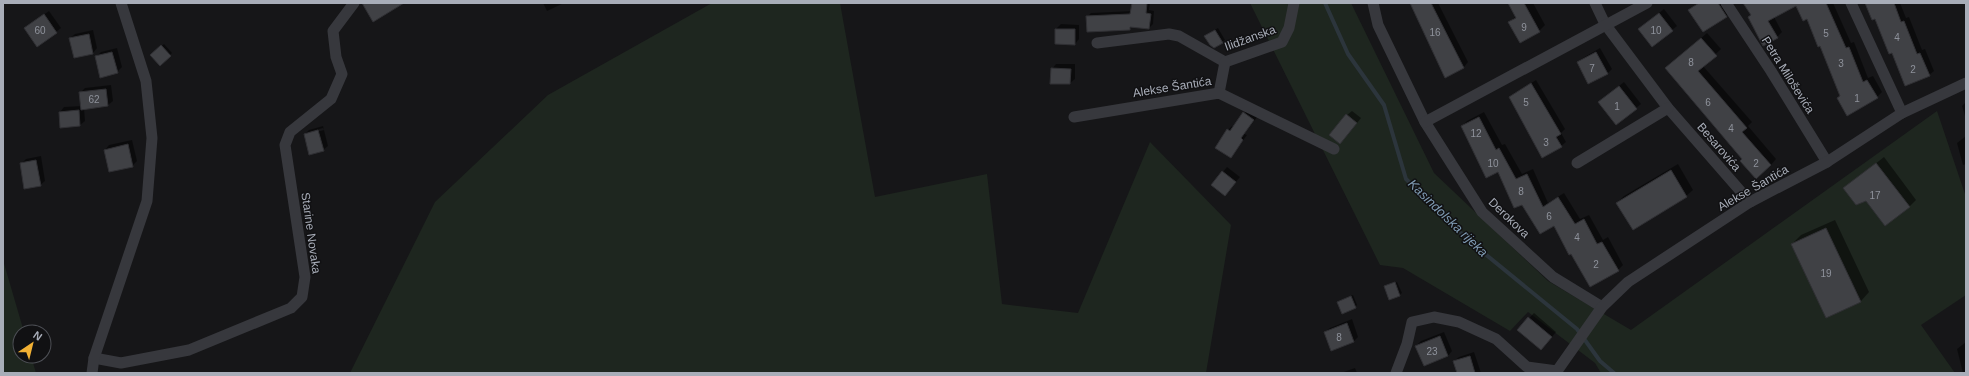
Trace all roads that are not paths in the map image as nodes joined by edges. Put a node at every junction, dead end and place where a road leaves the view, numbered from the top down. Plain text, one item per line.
1 (122, 3) edge
2 (354, 3) edge
3 (1294, 3) edge
4 (1372, 3) edge
5 (1595, 3) edge
6 (1647, 3) edge
7 (1726, 3) edge
8 (1851, 3) edge
9 (1605, 24) junction
10 (1097, 43) dead end
11 (1225, 62) junction
12 (1966, 83) edge
13 (1219, 92) junction
14 (1668, 108) junction
15 (1902, 113) junction
16 (1074, 117) dead end
17 (1425, 122) junction
18 (1334, 149) dead end
19 (1827, 162) junction
20 (1577, 163) dead end
21 (1750, 202) junction
22 (1602, 307) junction
23 (94, 358) junction
24 (92, 373) edge
25 (1396, 373) edge

1 - 23 street
2 - 23 street, Starine Novaka
3 - 11 street, Ilidžanska
4 - 17 street, Derokova
5 - 9 street, Besarovića
6 - 9 street
7 - 19 street, Petra Miloševića
8 - 15 street
9 - 14 street, Besarovića
9 - 17 street
10 - 11 street, Ilidžanska
11 - 13 street
12 - 15 street, Alekse Šantića
13 - 16 street, Alekse Šantića
13 - 18 street, Alekse Šantića
14 - 20 street
14 - 21 street, Besarovića
15 - 19 street, Alekse Šantića
17 - 22 street, Derokova
19 - 21 street, Alekse Šantića
21 - 22 street, Alekse Šantića
22 - 25 street, Alekse Šantića
23 - 24 street

